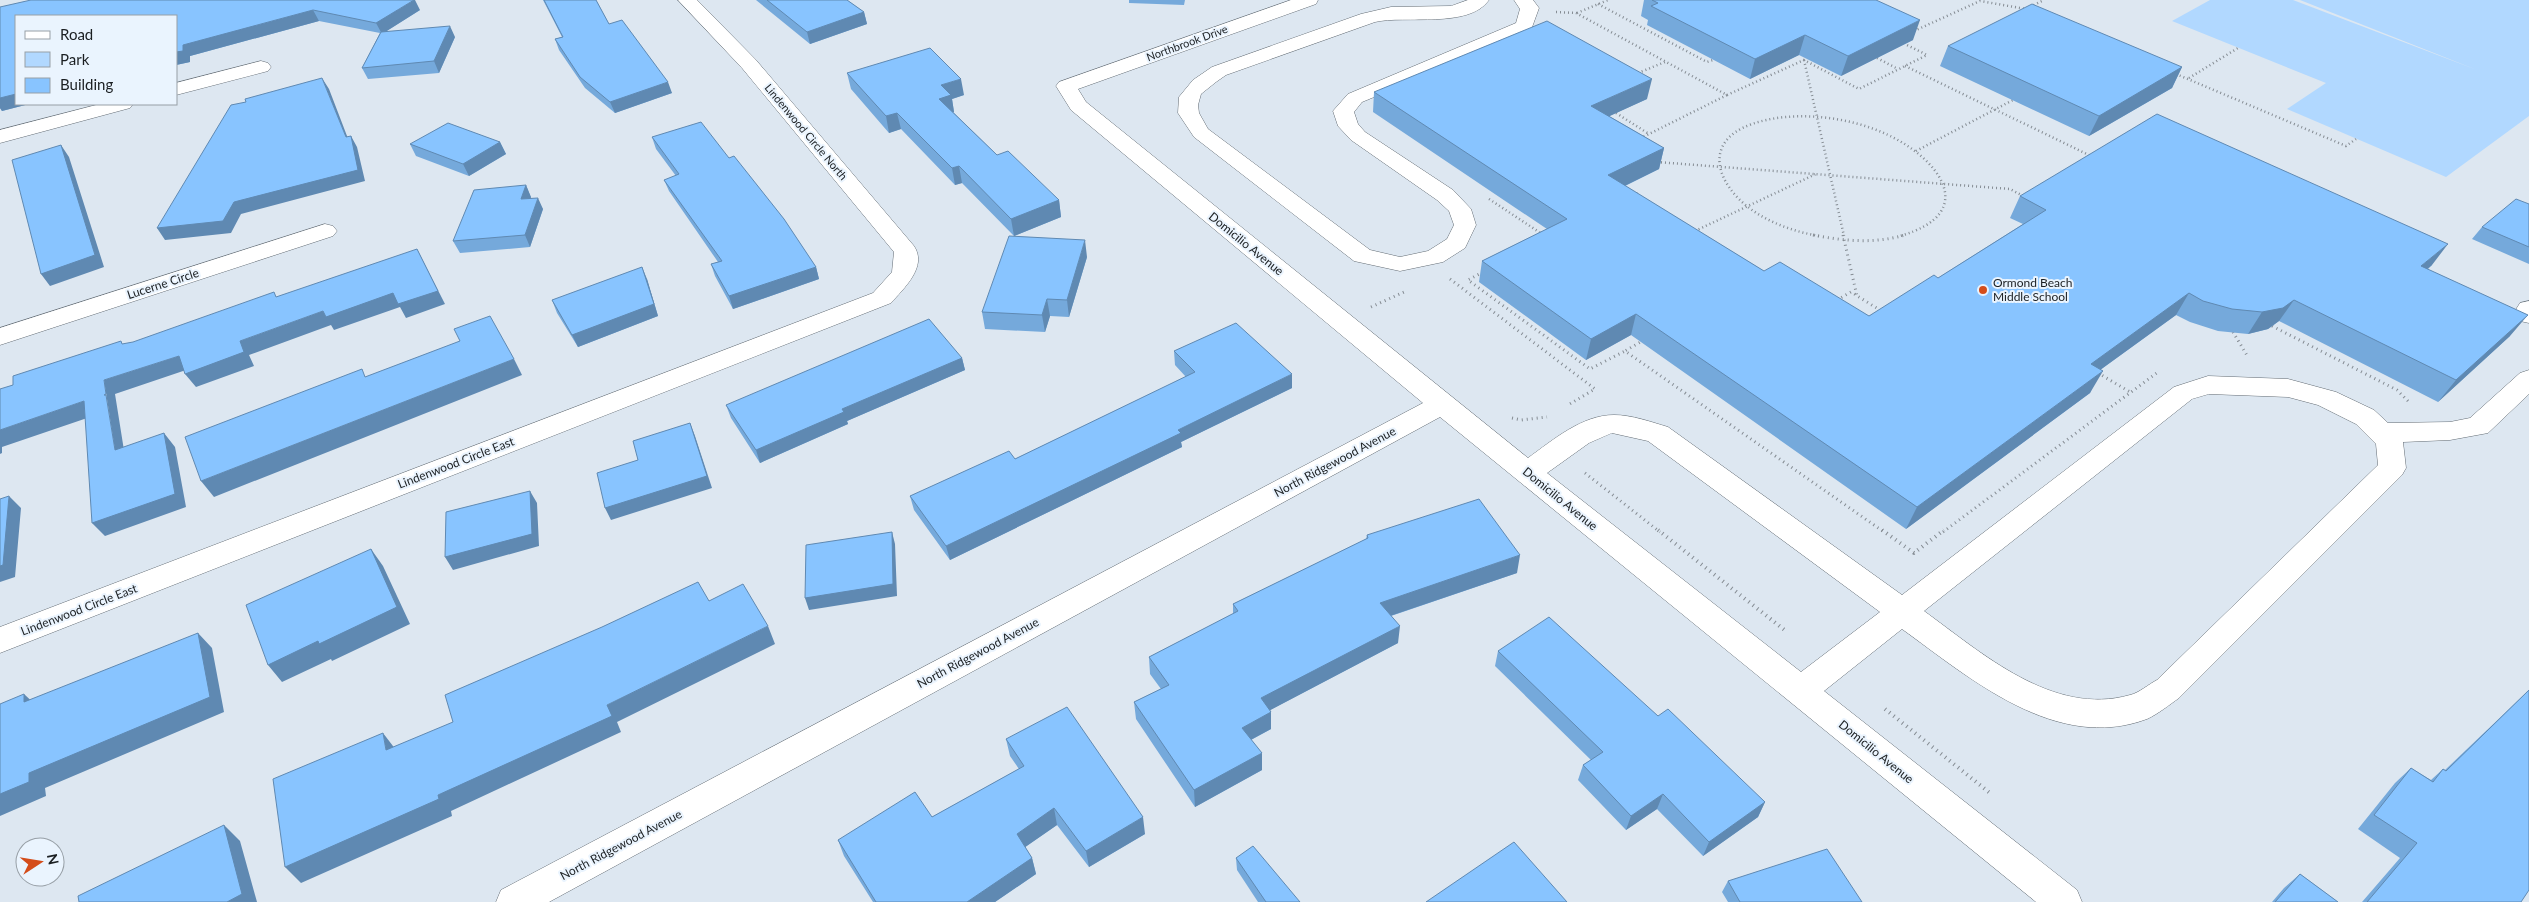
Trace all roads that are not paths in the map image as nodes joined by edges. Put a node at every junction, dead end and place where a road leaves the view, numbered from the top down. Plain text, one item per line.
1 (687, 0) edge
2 (1309, 0) edge
3 (1480, 0) edge
4 (1523, 0) edge
5 (261, 67) dead end
6 (1066, 86) joint
7 (178, 88) edge
8 (119, 105) edge
9 (0, 137) edge
10 (325, 231) dead end
11 (904, 273) joint
12 (2529, 309) edge
13 (2529, 315) edge
14 (0, 337) edge
15 (2529, 379) edge
16 (1442, 404) junction
17 (2381, 432) junction
18 (1528, 473) junction
19 (1901, 611) junction
20 (0, 640) edge
21 (1800, 691) junction
22 (514, 902) edge
23 (2064, 902) edge

1 - 11 street, Lindenwood Circle North
2 - 6 street, Northbrook Drive
3 - 4 street
5 - 7 street
6 - 16 street, Domicilio Avenue
8 - 9 street
10 - 14 street, Lucerne Circle
11 - 20 street, Lindenwood Circle East
12 - 13 street
15 - 17 street
16 - 18 street, Domicilio Avenue
16 - 22 street, North Ridgewood Avenue
17 - 19 street
17 - 19 street
18 - 19 street
18 - 21 street, Domicilio Avenue
19 - 21 street
21 - 23 street, Domicilio Avenue

